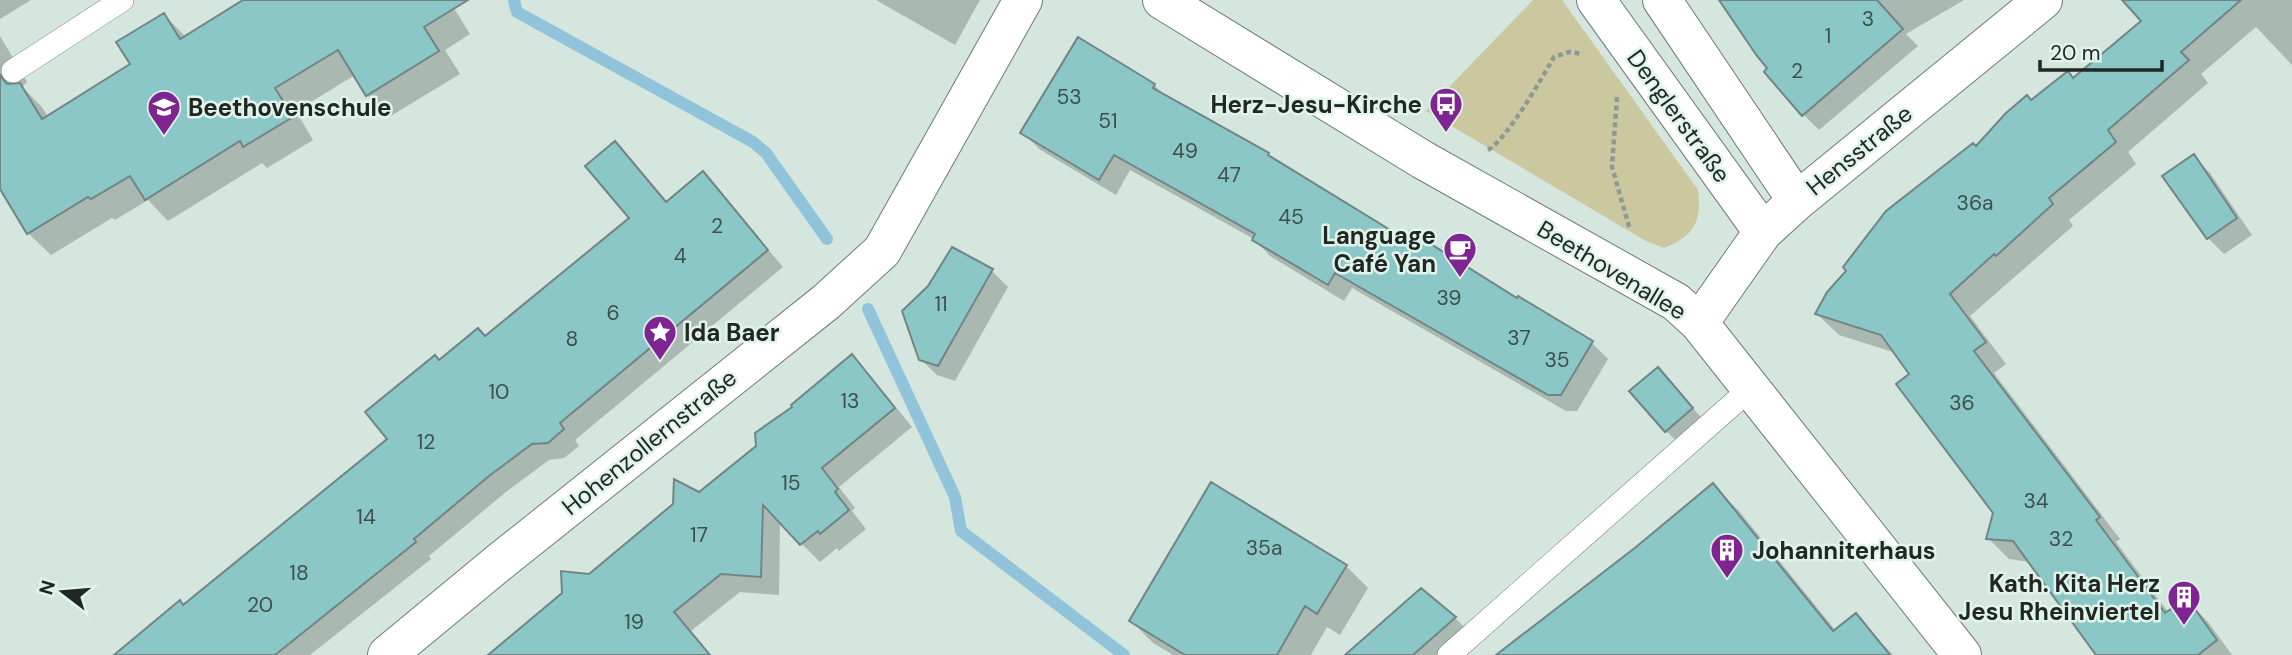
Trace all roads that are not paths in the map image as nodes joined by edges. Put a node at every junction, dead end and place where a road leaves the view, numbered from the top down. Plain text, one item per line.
1 (122, 0) edge
2 (1023, 0) edge
3 (1162, 0) edge
4 (1596, 0) edge
5 (1662, 0) edge
6 (2043, 0) edge
7 (13, 71) dead end
8 (1797, 201) junction
9 (1763, 232) junction
10 (1699, 323) junction
11 (1751, 388) junction
12 (387, 655) edge
13 (1449, 655) edge
14 (1962, 655) edge

1 - 7 lane
2 - 12 street, Hohenzollernstraße
3 - 10 street, Beethovenallee
4 - 9 street, Denglerstraße
5 - 8 street, Denglerstraße
6 - 8 street, Hensstraße
8 - 9 street, Hensstraße
9 - 10 street, Hensstraße
10 - 11 street, Beethovenallee
11 - 13 lane
11 - 14 street, Beethovenallee

